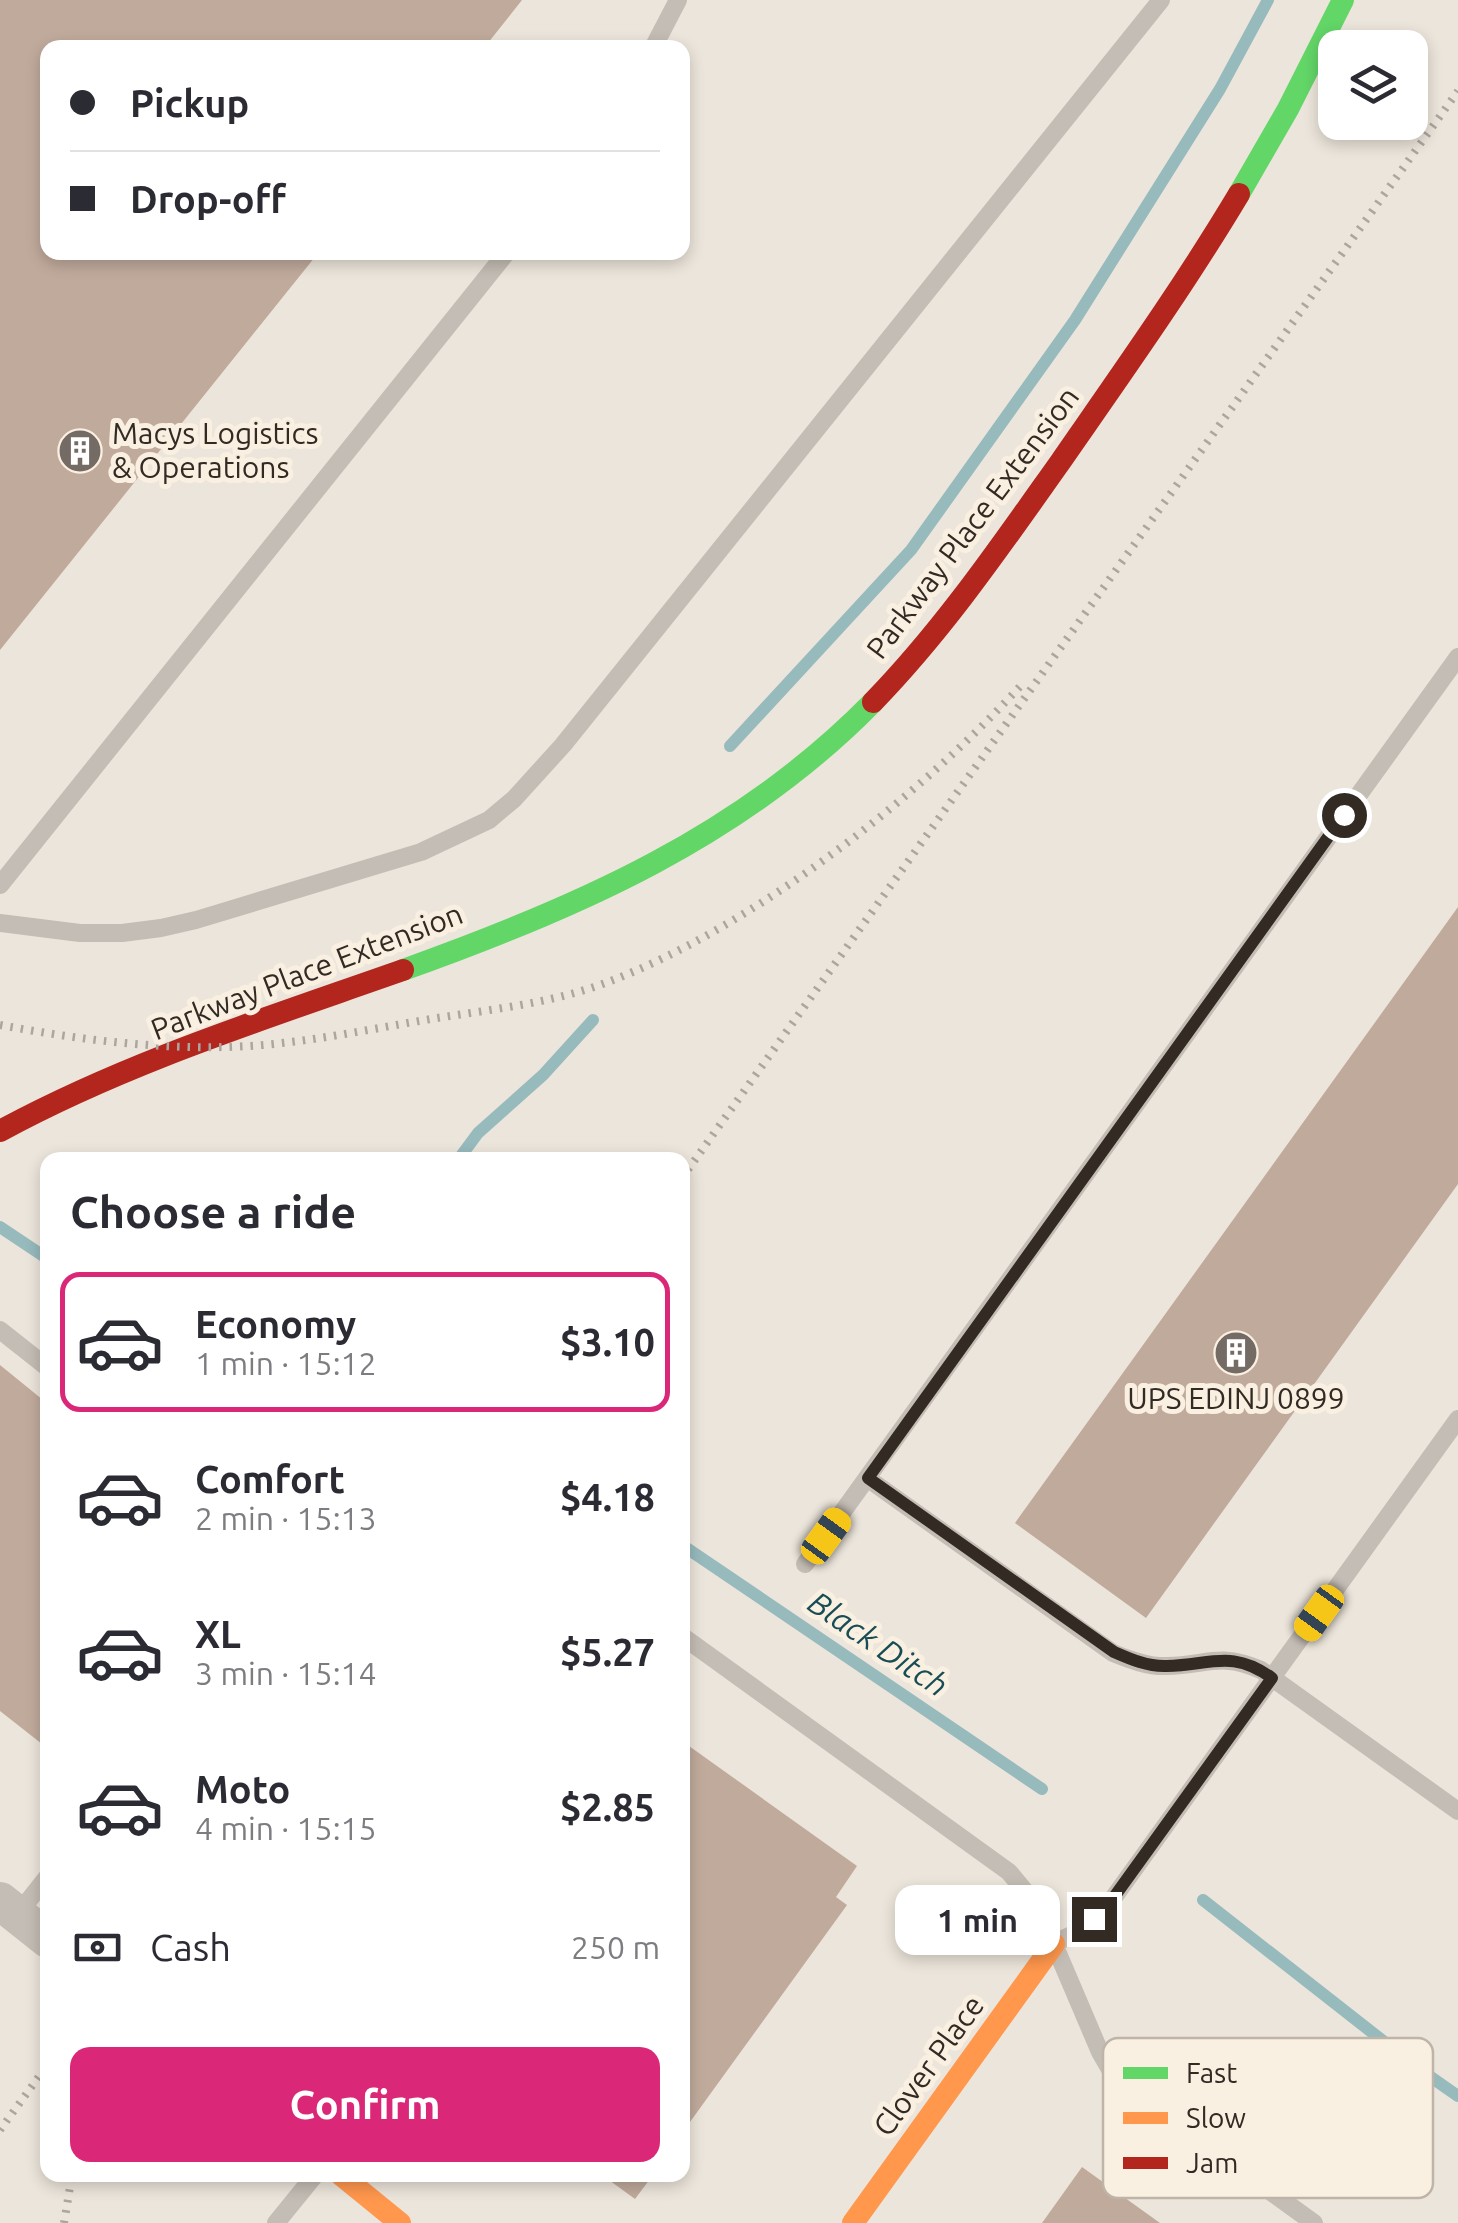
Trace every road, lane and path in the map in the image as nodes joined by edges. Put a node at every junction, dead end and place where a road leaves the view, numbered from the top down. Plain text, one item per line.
1 (678, 0) edge
2 (1161, 0) edge
3 (1343, 0) edge
4 (657, 40) edge
5 (501, 260) edge
6 (1458, 657) edge
7 (0, 885) edge
8 (0, 923) edge
9 (0, 1131) edge
10 (0, 1330) edge
11 (40, 1362) edge
12 (1458, 1419) edge
13 (868, 1478) junction
14 (805, 1564) dead end
15 (690, 1642) edge
16 (1272, 1678) junction
17 (1458, 1812) edge
18 (40, 1882) edge
19 (8, 1908) edge
20 (40, 1934) edge
21 (1054, 1944) junction
22 (1103, 2057) edge
23 (309, 2182) edge
24 (350, 2182) edge
25 (1279, 2198) edge
26 (276, 2223) edge
27 (400, 2223) edge
28 (853, 2223) edge
29 (1314, 2223) edge

1 - 4 lane
2 - 8 lane
3 - 9 main road, Parkway Place Extension
5 - 7 lane
6 - 13 lane
10 - 11 lane
12 - 16 lane
13 - 14 lane
13 - 16 lane
15 - 21 lane
16 - 17 lane
16 - 21 lane
18 - 19 lane
19 - 20 street
21 - 22 lane
21 - 28 main road, Clover Place
23 - 26 lane
24 - 27 main road
25 - 29 lane

